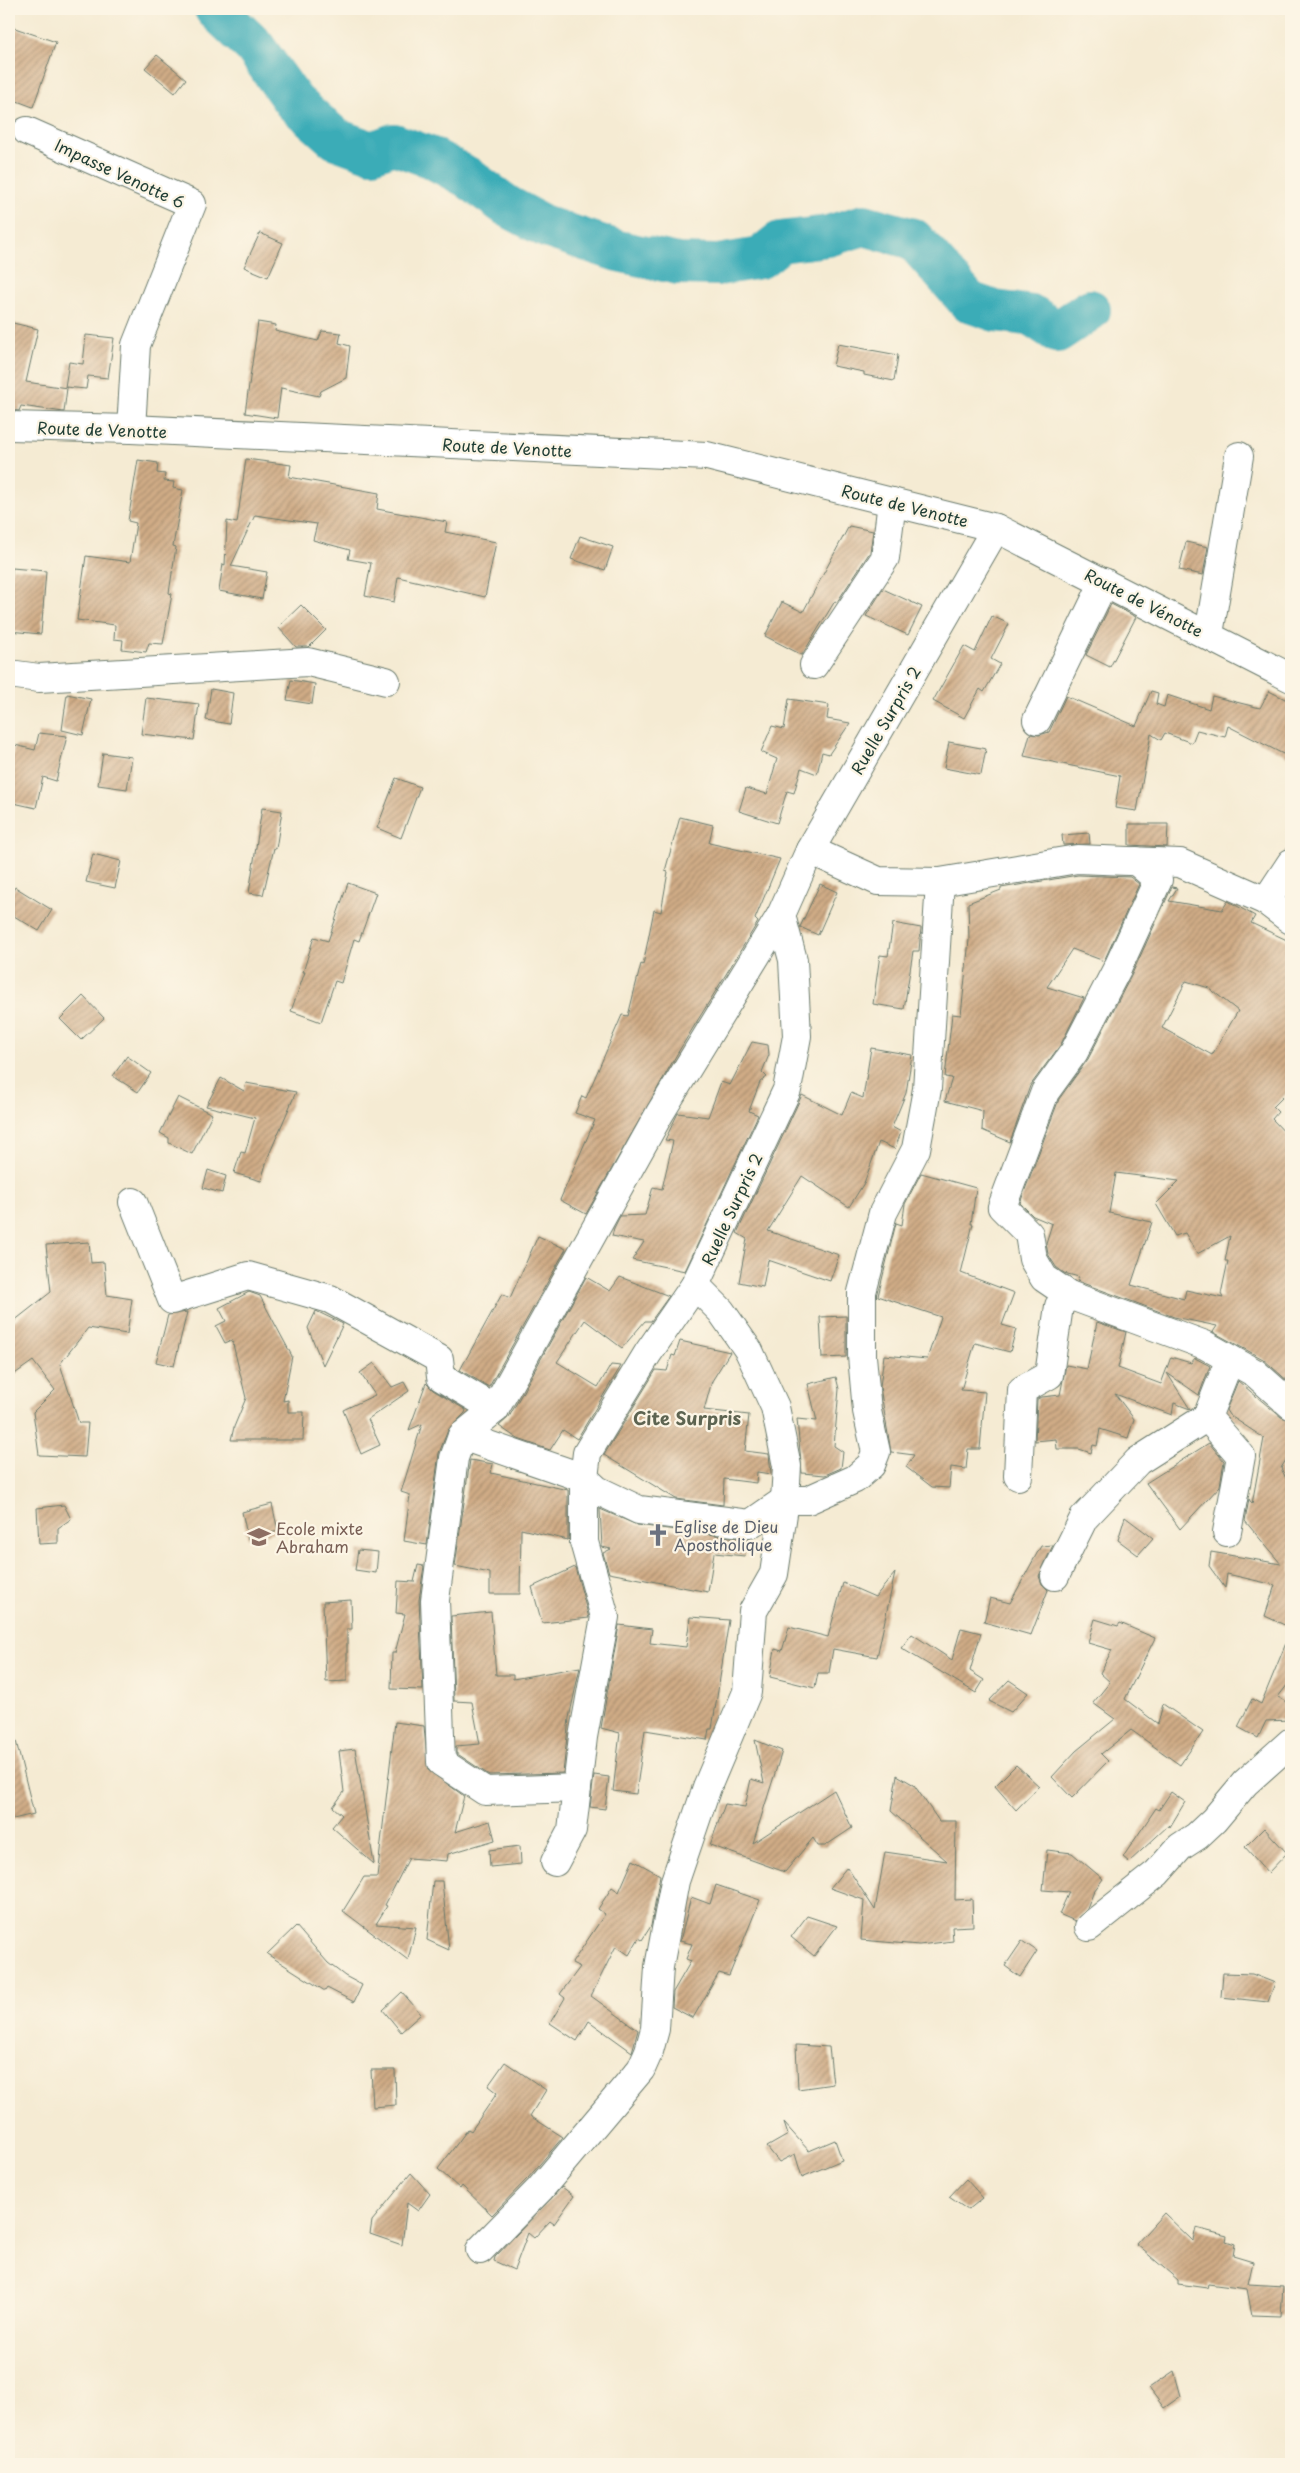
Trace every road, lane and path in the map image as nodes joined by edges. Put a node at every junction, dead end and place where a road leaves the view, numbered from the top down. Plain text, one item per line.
1 (27, 131) dead end
2 (9, 426) edge
3 (131, 429) junction
4 (1239, 456) dead end
5 (892, 502) junction
6 (996, 528) junction
7 (1104, 582) junction
8 (1209, 634) junction
9 (814, 665) dead end
10 (9, 674) edge
11 (1291, 678) edge
12 (386, 682) dead end
13 (1037, 720) dead end
14 (810, 850) junction
15 (1136, 861) junction
16 (1291, 864) edge
17 (940, 882) junction
18 (1266, 901) junction
19 (781, 915) junction
20 (1291, 920) edge
21 (133, 1202) dead end
22 (695, 1285) junction
23 (1069, 1295) junction
24 (1230, 1359) junction
25 (1291, 1405) edge
26 (495, 1409) junction
27 (1206, 1417) junction
28 (462, 1436) junction
29 (1018, 1476) dead end
30 (584, 1478) junction
31 (785, 1500) junction
32 (1227, 1532) dead end
33 (1055, 1576) dead end
34 (1291, 1742) edge
35 (577, 1788) junction
36 (555, 1862) dead end
37 (1089, 1927) dead end
38 (480, 2250) dead end

1 - 3 street, Impasse Venotte 6
2 - 3 street, Route de Venotte
3 - 5 street, Route de Venotte
4 - 8 street
5 - 6 street, Route de Venotte
5 - 9 street
6 - 7 street, Route de Vénotte
6 - 14 street, Ruelle Surpris 2
7 - 8 street, Route de Vénotte
7 - 13 street
8 - 11 street, Route de Vénotte
10 - 12 street
14 - 17 street
14 - 19 street, Ruelle Surpris 2
15 - 17 street
15 - 18 street
15 - 23 street
16 - 18 street
17 - 31 street
18 - 20 street
19 - 22 street, Ruelle Surpris 2
19 - 26 street, Ruelle Surpris 2
21 - 26 street
22 - 30 street, Ruelle Surpris 2
22 - 31 street
23 - 24 street
23 - 29 street
24 - 25 street
24 - 27 street
26 - 28 street
27 - 32 street
27 - 33 street
28 - 30 street
28 - 35 street
30 - 31 street
30 - 35 street, Ruelle Surpris 2
31 - 38 street
34 - 37 street
35 - 36 street, Ruelle Surpris 2

